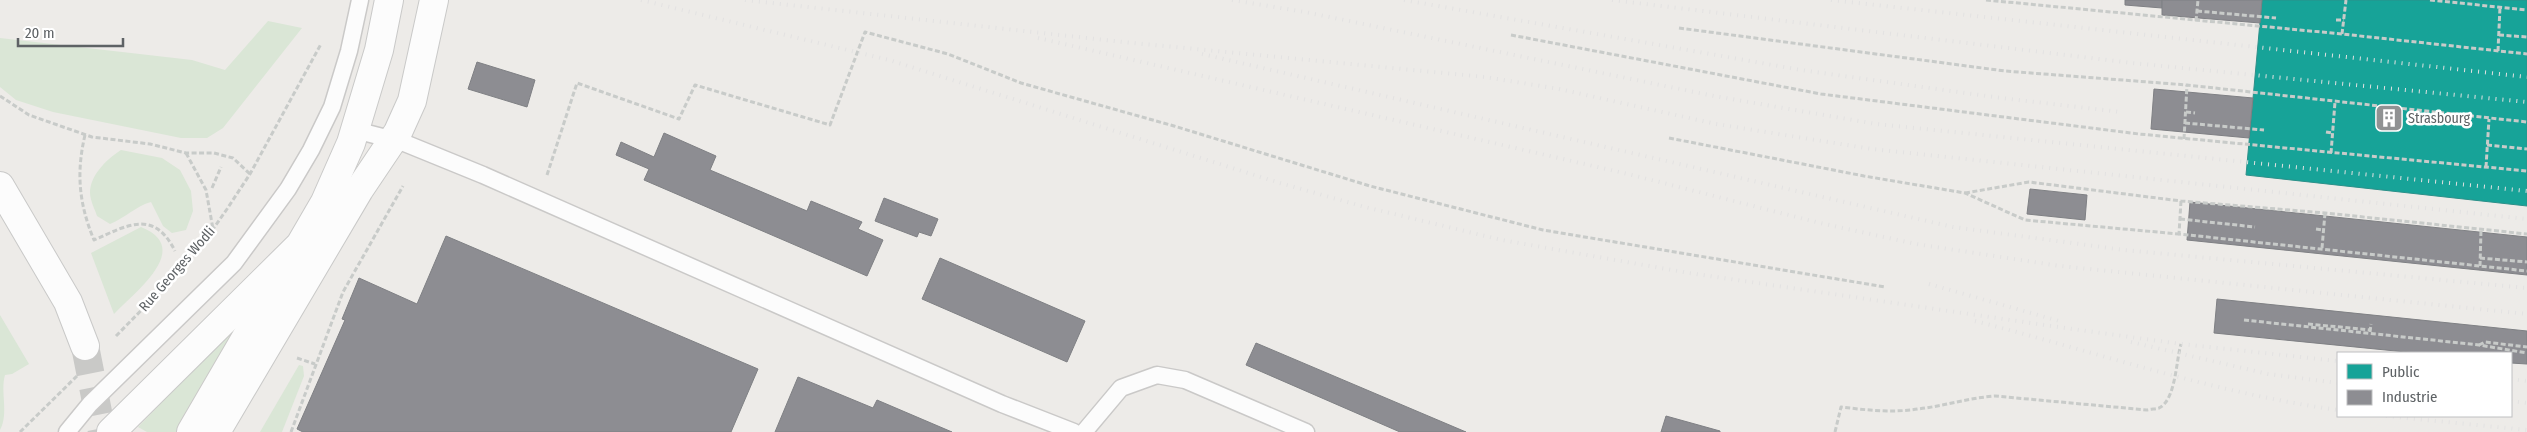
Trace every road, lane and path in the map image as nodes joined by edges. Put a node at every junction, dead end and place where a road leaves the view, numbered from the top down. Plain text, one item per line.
1 (360, 0) edge
2 (389, 0) edge
3 (434, 0) edge
4 (1986, 0) edge
5 (2198, 0) edge
6 (2346, 0) edge
7 (2430, 0) edge
8 (2500, 7) junction
9 (2527, 10) edge
10 (2198, 11) junction
11 (2276, 18) dead end
12 (2336, 20) dead end
13 (2344, 20) junction
14 (2196, 21) junction
15 (1679, 28) dead end
16 (2342, 34) junction
17 (1511, 35) dead end
18 (2499, 35) junction
19 (325, 36) dead end
20 (2527, 37) edge
21 (2498, 51) junction
22 (2527, 54) edge
23 (2187, 85) junction
24 (0, 96) edge
25 (2335, 102) junction
26 (2186, 112) junction
27 (2196, 113) dead end
28 (2489, 119) junction
29 (2527, 122) edge
30 (2185, 123) junction
31 (355, 130) junction
32 (2264, 130) dead end
33 (2326, 132) dead end
34 (2332, 133) junction
35 (85, 135) junction
36 (1669, 138) dead end
37 (2184, 139) junction
38 (393, 140) junction
39 (2487, 146) junction
40 (2527, 149) edge
41 (186, 152) junction
42 (421, 152) junction
43 (2331, 153) junction
44 (553, 155) dead end
45 (221, 167) dead end
46 (2486, 168) junction
47 (2527, 171) edge
48 (250, 174) junction
49 (0, 186) edge
50 (212, 188) dead end
51 (1965, 192) junction
52 (2181, 201) junction
53 (2181, 210) junction
54 (2186, 210) dead end
55 (2325, 213) junction
56 (2180, 219) junction
57 (2255, 227) dead end
58 (213, 229) junction
59 (2316, 229) dead end
60 (2323, 230) junction
61 (2482, 230) junction
62 (2179, 234) junction
63 (2527, 234) edge
64 (300, 246) junction
65 (2322, 248) junction
66 (175, 251) dead end
67 (2480, 258) junction
68 (2527, 262) edge
69 (2480, 266) junction
70 (2527, 271) edge
71 (1885, 287) dead end
72 (2244, 320) dead end
73 (2308, 324) dead end
74 (2371, 324) dead end
75 (2370, 332) junction
76 (112, 340) dead end
77 (2180, 344) dead end
78 (2479, 345) junction
79 (85, 346) tunnel mouth
80 (2527, 347) edge
81 (2527, 353) edge
82 (78, 374) dead end
83 (20, 432) edge
84 (68, 432) edge
85 (111, 432) edge
86 (191, 432) edge
87 (216, 432) edge
88 (291, 432) edge
89 (1074, 432) edge
90 (1084, 432) edge
91 (1306, 432) edge
92 (1835, 432) edge

1 - 84 lane
2 - 31 main road
3 - 38 main road
4 - 14 path
5 - 10 path
6 - 13 path
7 - 8 path
8 - 9 path
8 - 18 path
10 - 11 path
10 - 14 path
12 - 13 path
13 - 16 path
14 - 16 path
15 - 23 path
16 - 21 path
17 - 37 path
18 - 20 path
18 - 21 path
19 - 48 path, Rue Georges Wodli
21 - 22 path
23 - 25 path
23 - 26 path
24 - 35 path
25 - 28 path
25 - 34 path
26 - 27 path
26 - 30 path
28 - 29 path
28 - 39 path
30 - 32 path
30 - 37 path
31 - 38 lane
31 - 64 main road
33 - 34 path
34 - 43 path
35 - 41 path
35 - 66 path
36 - 51 path
37 - 43 path
38 - 42 lane
38 - 87 main road
39 - 40 path
39 - 46 path
41 - 48 path
41 - 58 path
42 - 88 path
42 - 89 lane
43 - 46 path
44 - 71 path
45 - 50 path
46 - 47 path
48 - 58 path, Rue Georges Wodli
49 - 79 main road
51 - 52 path
51 - 62 path
52 - 53 path
52 - 55 path
53 - 54 path
53 - 56 path
55 - 60 path
55 - 61 path
56 - 57 path
56 - 62 path
58 - 76 path, Rue Georges Wodli
59 - 60 path
60 - 65 path
61 - 63 path
61 - 67 path
62 - 65 path
64 - 85 main road
64 - 86 main road
65 - 69 path
67 - 68 path
67 - 69 path
69 - 70 path
72 - 75 path
73 - 75 path
74 - 75 path
75 - 78 path
77 - 92 path
78 - 80 path
78 - 81 path
82 - 83 path
90 - 91 lane

